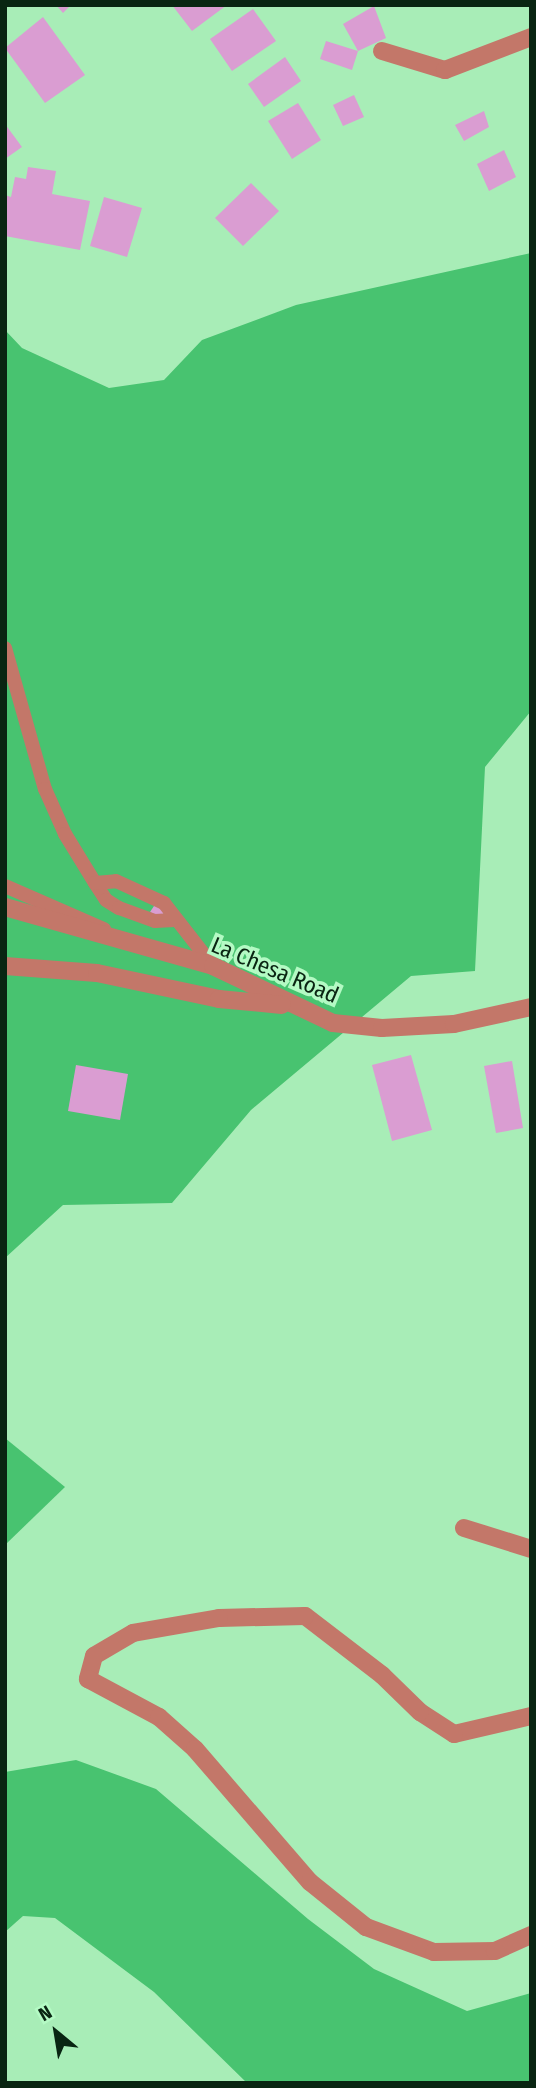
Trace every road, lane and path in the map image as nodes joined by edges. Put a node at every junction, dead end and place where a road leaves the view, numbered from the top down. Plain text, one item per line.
1 (531, 37) edge
2 (382, 51) dead end
3 (5, 648) edge
4 (95, 883) junction
5 (5, 886) edge
6 (5, 907) edge
7 (174, 920) junction
8 (152, 951) junction
9 (5, 966) edge
10 (213, 966) junction
11 (292, 1006) junction
12 (531, 1007) edge
13 (464, 1528) dead end
14 (531, 1549) edge
15 (531, 1716) edge
16 (531, 1935) edge

1 - 2 street
3 - 4 lane
4 - 7 lane
4 - 7 lane
5 - 8 lane
6 - 8 street, La Chesa Road
7 - 10 lane
8 - 10 street, La Chesa Road
9 - 11 street
10 - 11 street, La Chesa Road
11 - 12 street, La Chesa Road
13 - 14 street
15 - 16 street

